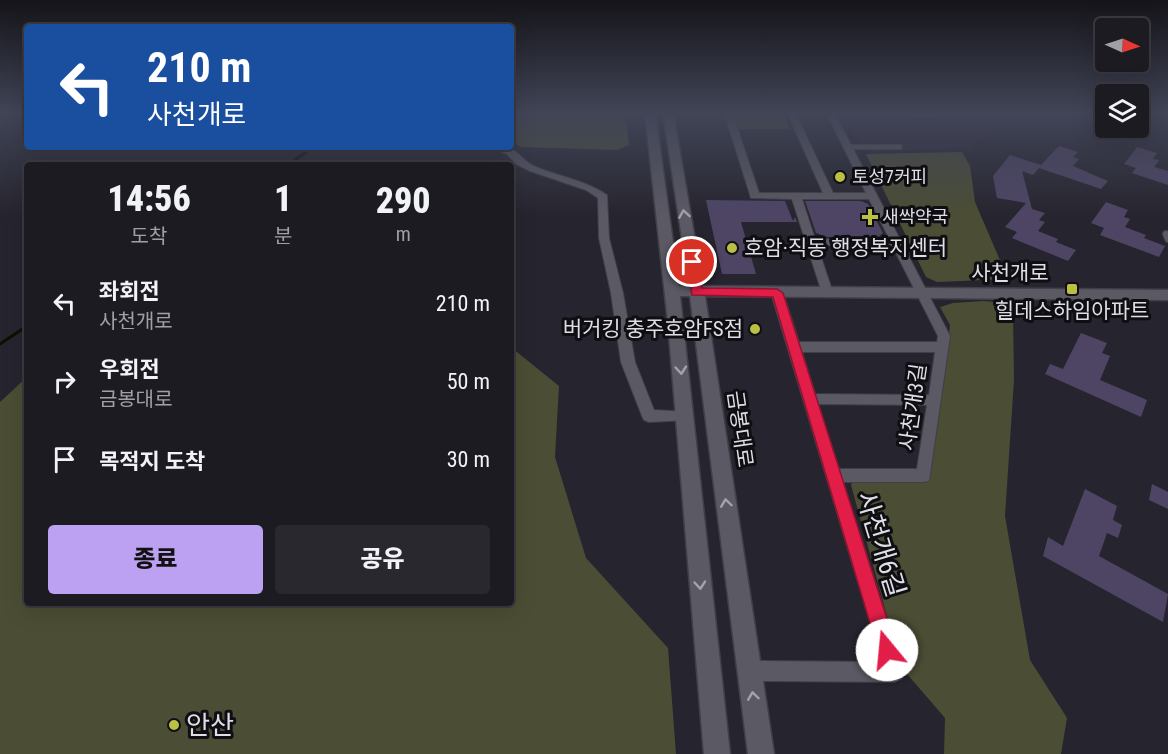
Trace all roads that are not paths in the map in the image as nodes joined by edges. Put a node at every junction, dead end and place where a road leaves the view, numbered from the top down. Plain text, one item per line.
1 (654, 147) edge
2 (674, 147) edge
3 (739, 147) edge
4 (807, 147) edge
5 (848, 147) edge
6 (504, 150) edge
7 (796, 196) junction
8 (829, 196) junction
9 (873, 196) junction
10 (811, 242) junction
11 (899, 244) junction
12 (672, 291) junction
13 (697, 292) junction
14 (777, 293) junction
15 (827, 293) junction
16 (924, 293) junction
17 (1168, 295) edge
18 (794, 346) junction
19 (943, 347) junction
20 (810, 399) junction
21 (935, 400) junction
22 (685, 416) junction
23 (833, 475) junction
24 (749, 671) junction
25 (717, 754) edge
26 (761, 754) edge

1 - 12 street
13 -> 2 street, 금봉대로
3 - 7 street
4 - 8 street
5 - 9 street, 사천개3길
6 - 22 street
7 - 8 street
7 - 10 street
8 - 9 street
9 - 11 street, 사천개3길
10 - 11 street
10 - 15 street
11 - 16 street, 사천개3길
12 - 13 street, 사천개로
12 -> 22 street
13 - 14 street, 사천개로
24 -> 13 street, 금봉대로
14 - 15 street, 사천개로
14 - 18 street, 사천개6길
15 - 16 street, 사천개로
16 - 17 street, 사천개로
16 - 19 street, 사천개3길
18 - 19 street
18 - 20 street, 사천개6길
19 - 21 street, 사천개3길
20 - 21 street
20 - 23 street, 사천개6길
21 - 23 street, 사천개3길
22 -> 25 street
23 - 24 street, 사천개6길
26 -> 24 street, 금봉대로

